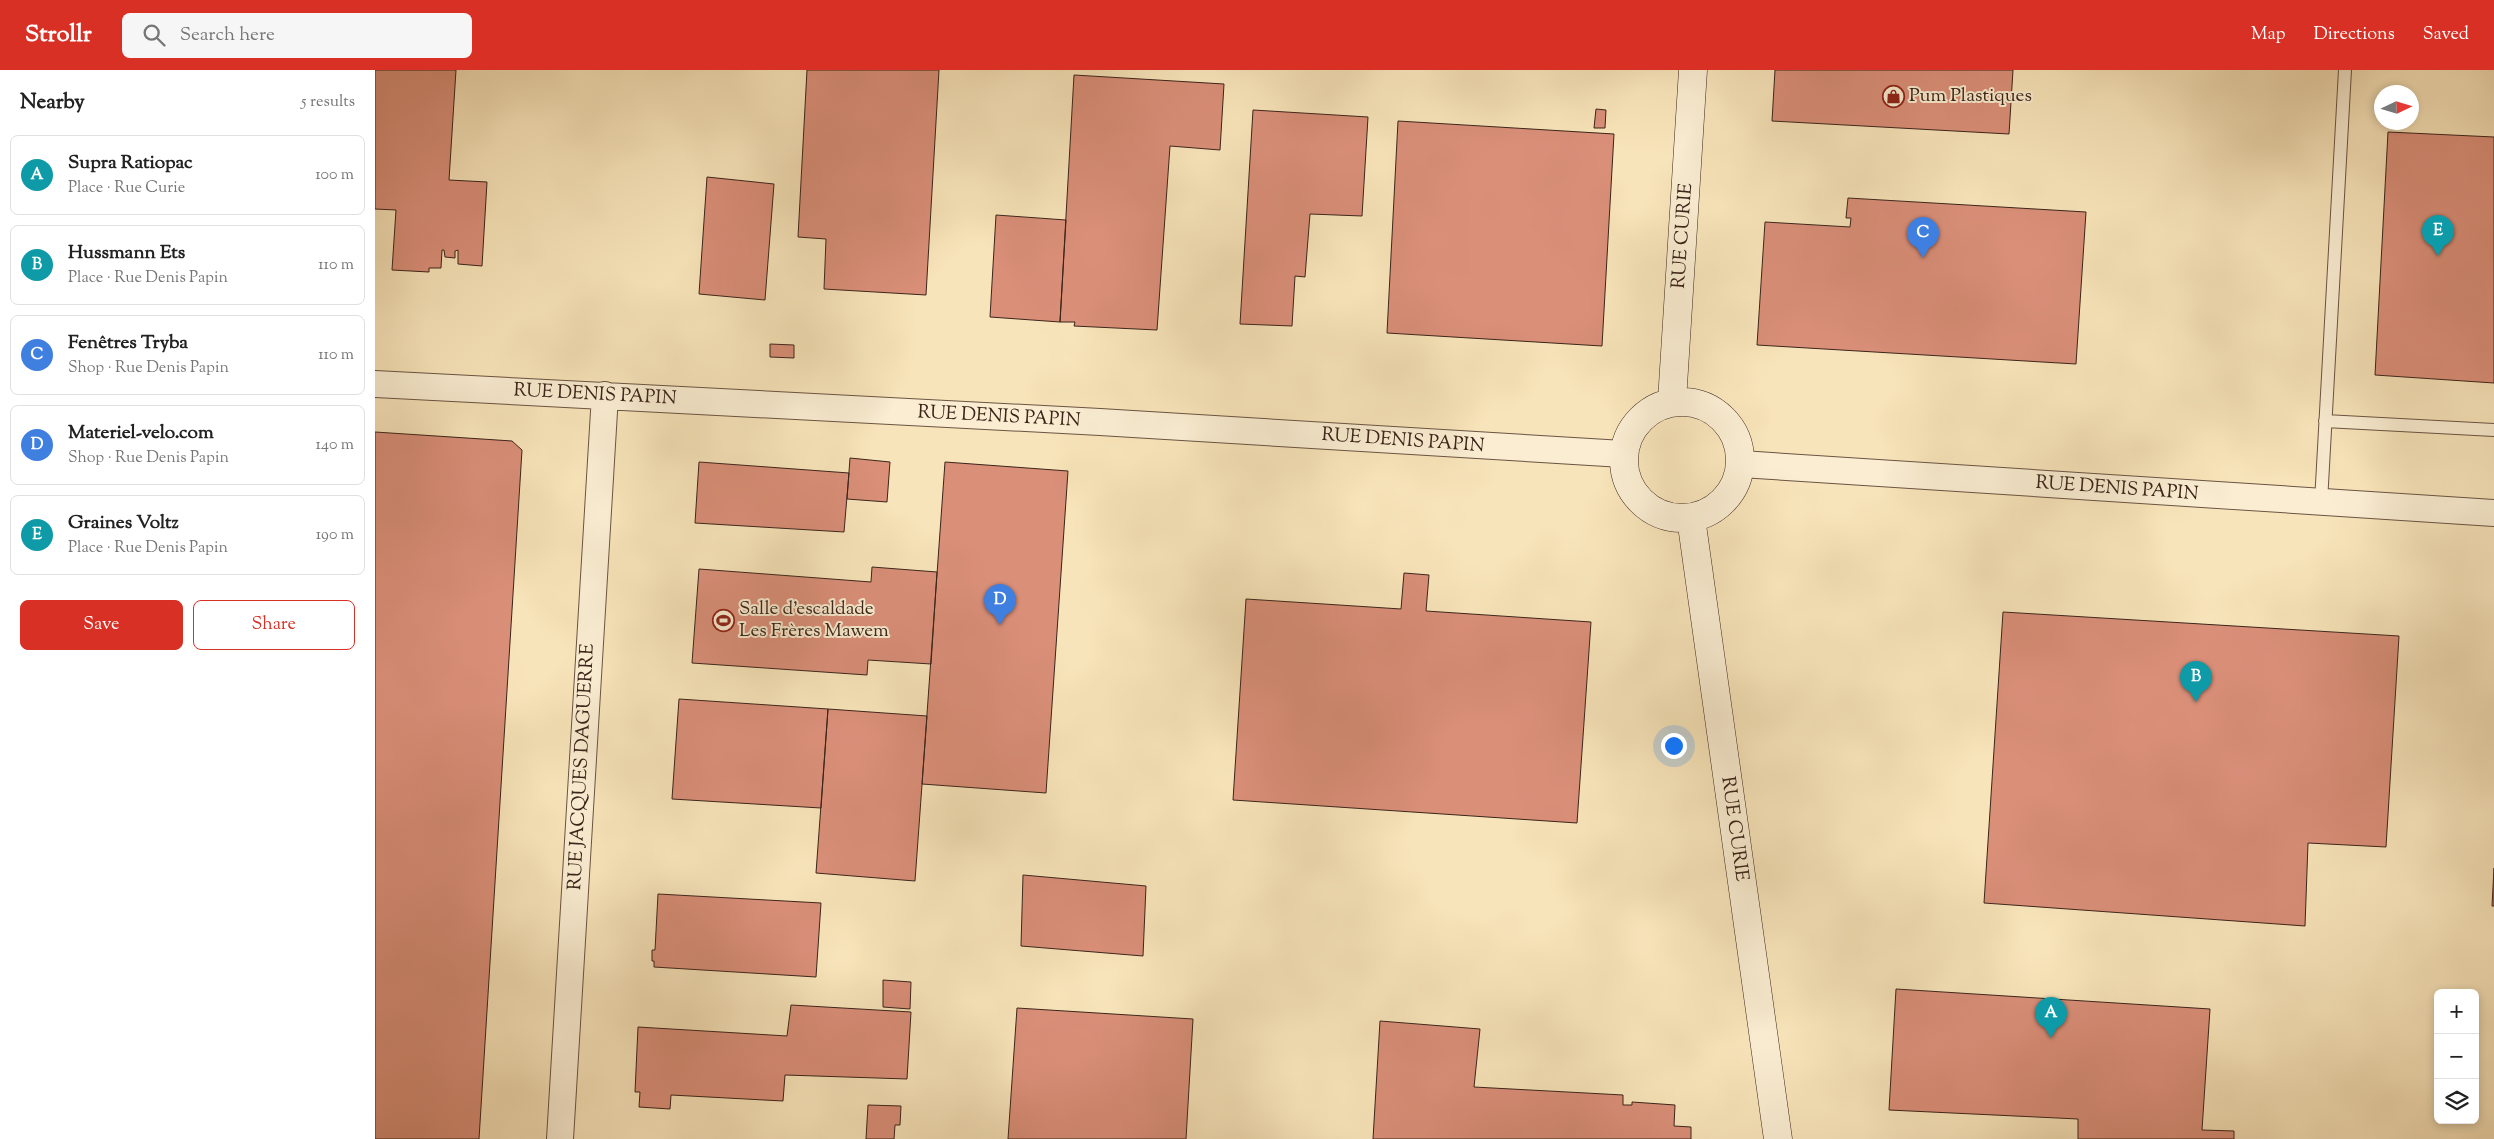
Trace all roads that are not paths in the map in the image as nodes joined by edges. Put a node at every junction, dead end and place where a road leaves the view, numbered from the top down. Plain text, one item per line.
1 (1693, 70) edge
2 (2345, 70) edge
3 (375, 384) edge
4 (605, 395) junction
5 (1672, 401) junction
6 (2325, 421) junction
7 (2494, 430) edge
8 (1623, 454) junction
9 (1741, 464) junction
10 (2321, 502) junction
11 (2494, 513) edge
12 (1691, 518) junction
13 (560, 1139) edge
14 (1778, 1139) edge

1 - 5 main road, RUE CURIE
2 - 6 lane
3 - 4 street, RUE DENIS PAPIN
4 - 8 street, RUE DENIS PAPIN
4 - 13 street, RUE JACQUES DAGUERRE
5 - 8 main road
5 - 9 main road
6 - 7 lane
6 - 10 lane
8 - 12 main road
9 - 10 street, RUE DENIS PAPIN
9 - 12 main road
10 - 11 street, RUE DENIS PAPIN
12 - 14 main road, RUE CURIE

